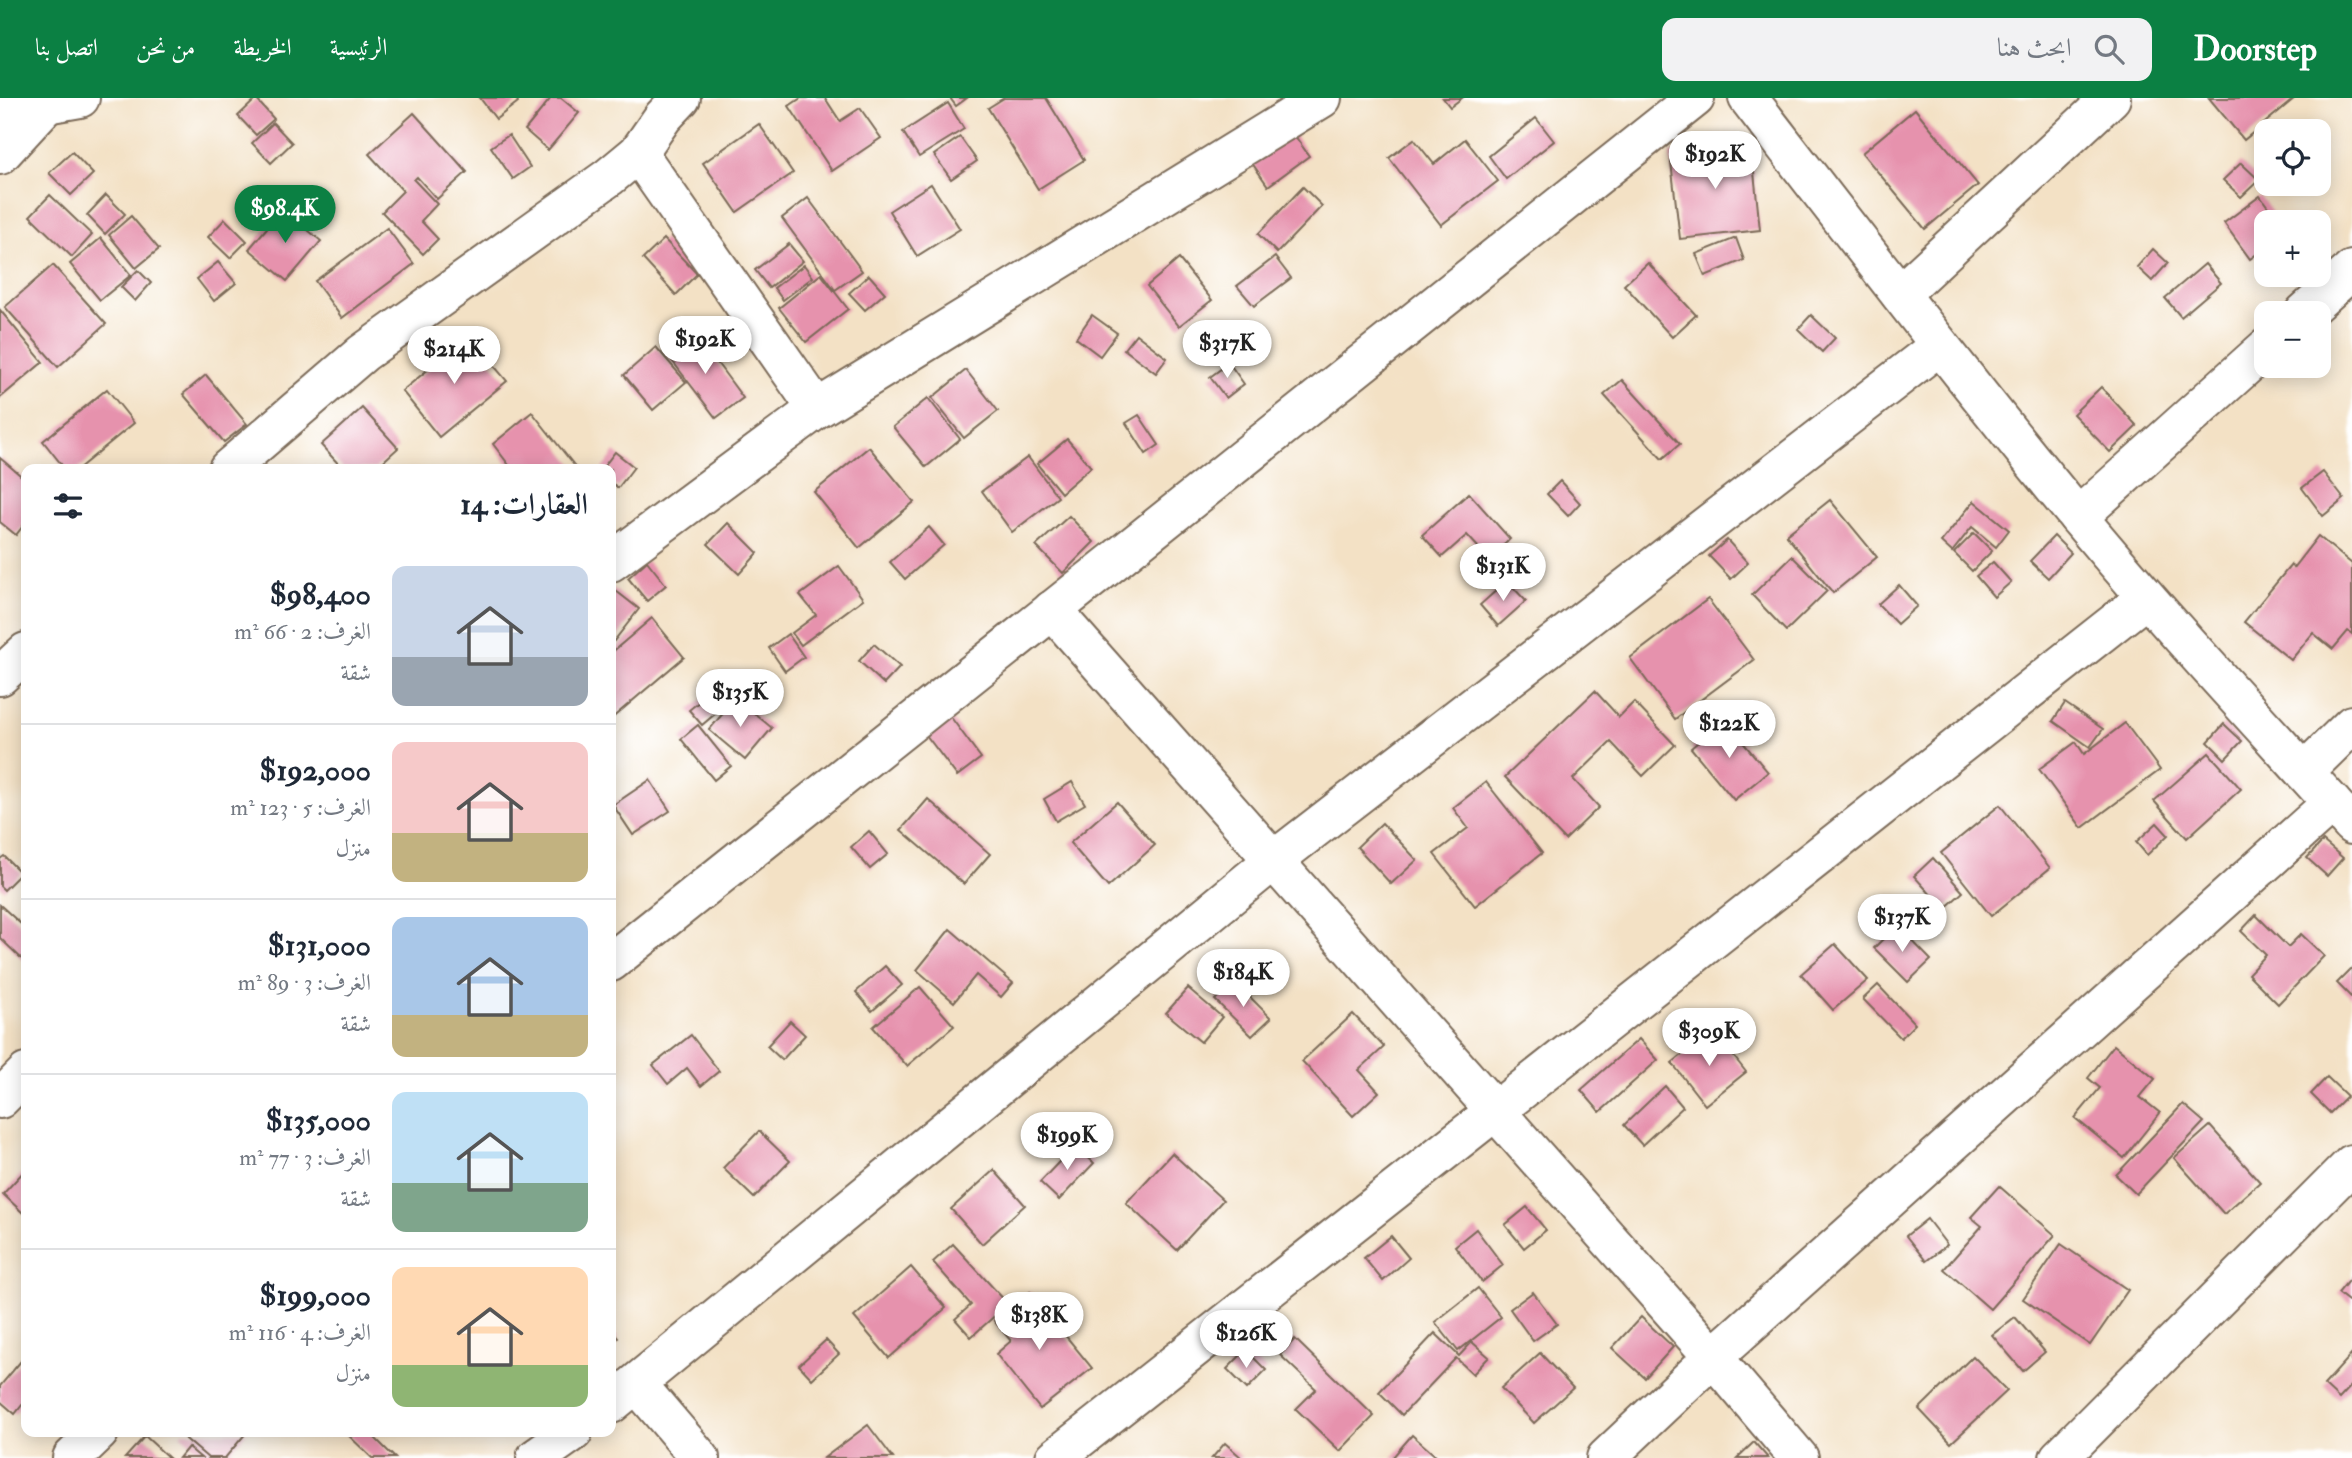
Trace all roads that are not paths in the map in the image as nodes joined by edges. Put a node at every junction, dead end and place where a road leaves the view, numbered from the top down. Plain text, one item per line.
1 (1322, 98) edge
2 (1695, 98) edge
3 (1748, 98) edge
4 (2111, 98) edge
5 (676, 100) edge
6 (63, 101) edge
7 (0, 112) edge
8 (638, 153) junction
9 (0, 155) edge
10 (2352, 270) edge
11 (1900, 294) junction
12 (2317, 301) edge
13 (1939, 346) junction
14 (2254, 359) edge
15 (817, 409) junction
16 (234, 464) edge
17 (2078, 517) junction
18 (616, 558) edge
19 (2146, 598) junction
20 (1052, 610) junction
21 (21, 657) edge
22 (0, 676) edge
23 (2352, 725) edge
24 (2304, 772) junction
25 (2342, 814) edge
26 (1274, 860) junction
27 (616, 958) edge
28 (21, 1078) edge
29 (0, 1099) edge
30 (1496, 1111) junction
31 (2352, 1164) edge
32 (1713, 1357) junction
33 (624, 1394) edge
34 (94, 1437) edge
35 (566, 1437) edge
36 (72, 1458) edge
37 (537, 1458) edge
38 (701, 1458) edge
39 (1055, 1458) edge
40 (1606, 1458) edge
41 (1799, 1458) edge
42 (2059, 1458) edge

1 - 15 street
2 - 20 street
3 - 11 street
4 - 11 street
5 - 8 street
6 - 7 street
6 - 9 street
8 - 15 street
8 - 16 street
10 - 12 street
11 - 13 street
13 - 17 street
13 - 26 street
14 - 17 street
15 - 18 street
17 - 19 street
19 - 24 street
19 - 30 street
20 - 26 street
20 - 27 street
21 - 22 street
23 - 24 street
24 - 25 street
25 - 32 street
26 - 30 street
26 - 33 street
28 - 29 street
30 - 32 street
30 - 39 street
31 - 42 street
32 - 40 street
32 - 41 street
33 - 38 street
34 - 36 street
35 - 37 street

